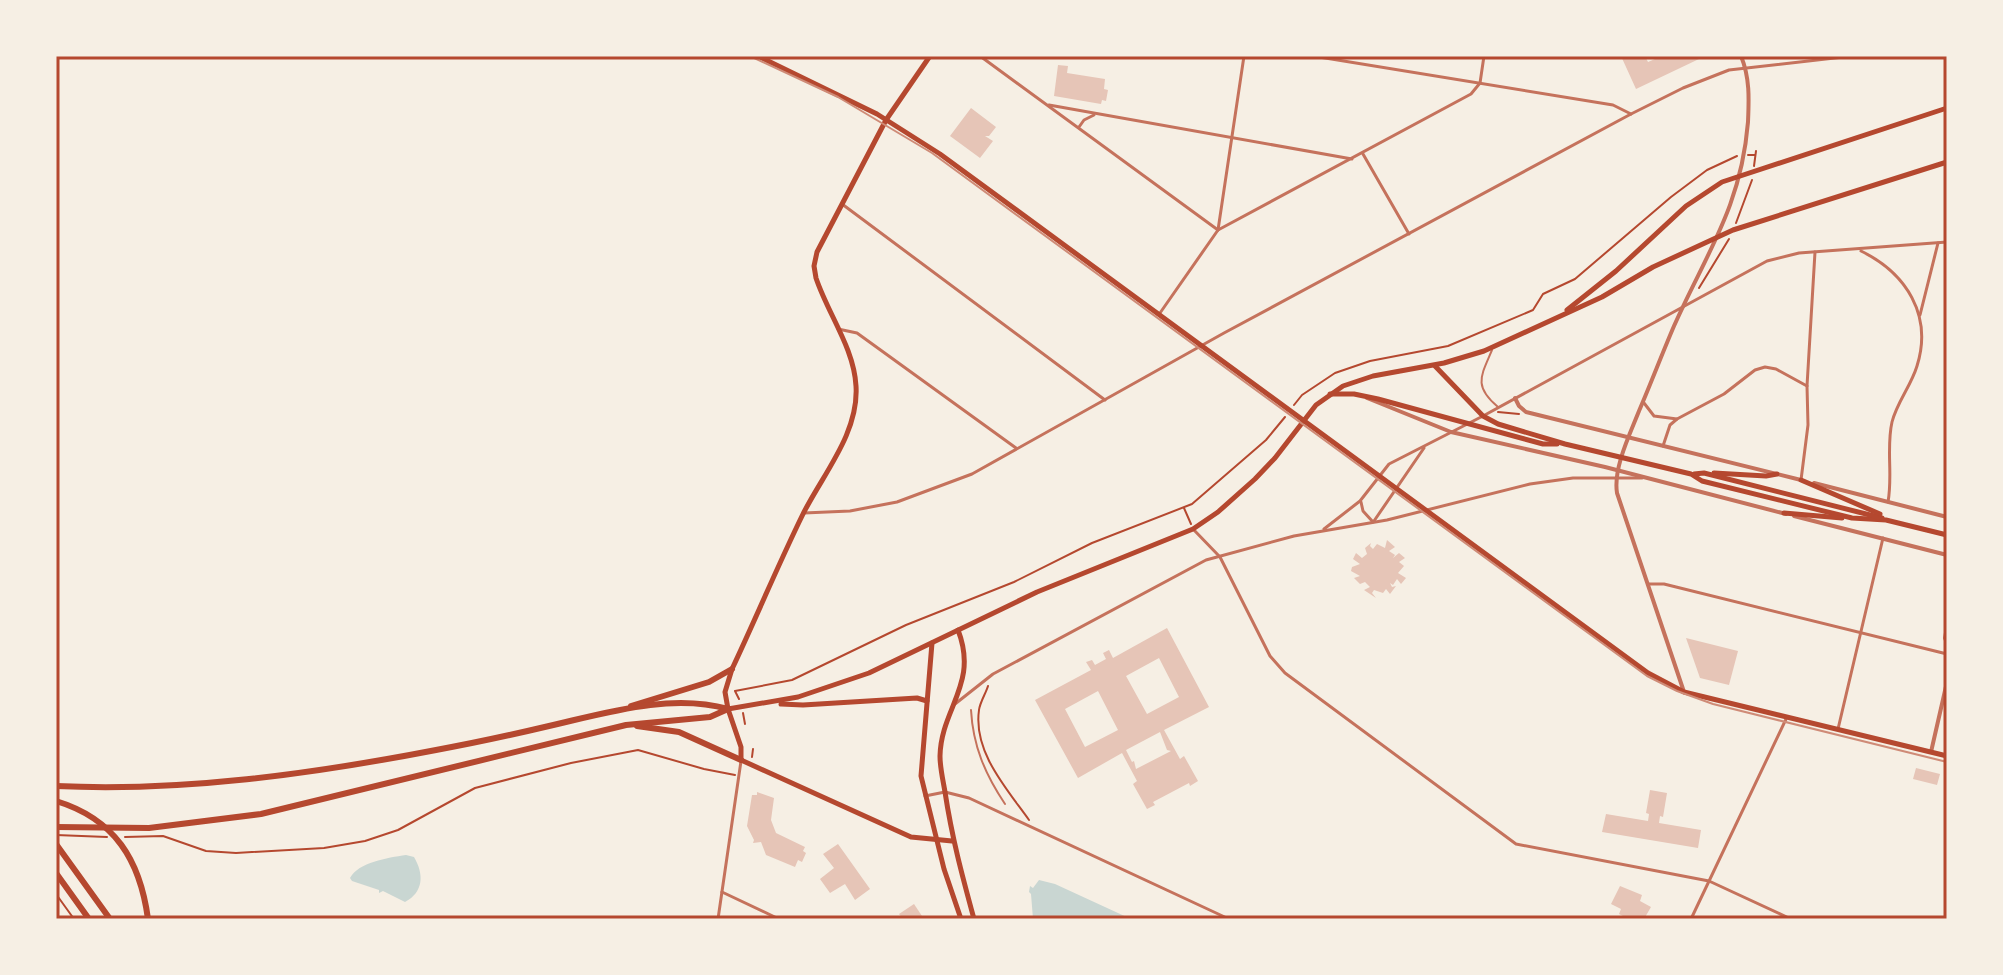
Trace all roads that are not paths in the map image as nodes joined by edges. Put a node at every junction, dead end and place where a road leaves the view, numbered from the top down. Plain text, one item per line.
1 (758, 56) edge
2 (930, 56) edge
3 (980, 56) edge
4 (1244, 56) edge
5 (1313, 56) edge
6 (1484, 56) edge
7 (1741, 56) edge
8 (1852, 56) edge
9 (1745, 66) junction
10 (1480, 83) junction
11 (1049, 105) junction
12 (1947, 108) edge
13 (1097, 113) junction
14 (1631, 114) junction
15 (886, 120) junction
16 (1079, 127) junction
17 (1231, 137) junction
18 (1363, 154) junction
19 (1353, 159) junction
20 (1947, 162) edge
21 (1741, 175) junction
22 (842, 204) junction
23 (1218, 230) junction
24 (1409, 234) junction
25 (1719, 236) junction
26 (1947, 242) edge
27 (1938, 243) junction
28 (1857, 249) junction
29 (1815, 252) junction
30 (1684, 306) junction
31 (1160, 313) junction
32 (1920, 315) junction
33 (1560, 316) junction
34 (838, 329) junction
35 (1204, 346) junction
36 (1493, 348) junction
37 (1435, 365) junction
38 (1807, 386) junction
39 (1329, 394) junction
40 (1362, 395) junction
41 (1515, 398) junction
42 (1105, 400) junction
43 (1643, 401) junction
44 (1499, 407) junction
45 (1483, 416) junction
46 (1677, 419) junction
47 (1466, 424) junction
48 (1451, 432) junction
49 (1630, 438) junction
50 (1426, 444) junction
51 (1565, 444) junction
52 (1663, 447) junction
53 (1016, 448) junction
54 (1623, 457) junction
55 (1619, 470) junction
56 (1704, 473) junction
57 (1691, 474) junction
58 (1777, 474) junction
59 (1379, 475) junction
60 (1617, 477) junction
61 (1652, 479) junction
62 (1801, 480) junction
63 (1397, 488) junction
64 (1360, 501) junction
65 (1888, 502) junction
66 (1426, 509) junction
67 (804, 513) junction
68 (1784, 513) junction
69 (1947, 517) edge
70 (1852, 518) junction
71 (1886, 520) junction
72 (1373, 522) junction
73 (1193, 529) junction
74 (1320, 531) junction
75 (1947, 535) edge
76 (1883, 538) junction
77 (1947, 555) edge
78 (1220, 557) junction
79 (1648, 584) junction
80 (1947, 627) edge
81 (958, 630) junction
82 (1860, 632) junction
83 (932, 643) junction
84 (1947, 643) edge
85 (1947, 654) edge
86 (732, 669) junction
87 (1947, 682) edge
88 (1684, 692) junction
89 (927, 701) junction
90 (772, 703) junction
91 (955, 704) junction
92 (622, 709) junction
93 (728, 709) junction
94 (971, 710) dead end
95 (1787, 717) junction
96 (626, 725) junction
97 (1837, 729) junction
98 (1931, 752) junction
99 (1947, 756) edge
100 (741, 760) junction
101 (56, 786) edge
102 (945, 792) junction
103 (925, 796) junction
104 (56, 801) edge
105 (1005, 804) dead end
106 (56, 827) edge
107 (937, 841) junction
108 (952, 841) junction
109 (56, 844) edge
110 (56, 873) edge
111 (1709, 881) junction
112 (722, 892) junction
113 (89, 919) edge
114 (110, 919) edge
115 (148, 919) edge
116 (718, 919) edge
117 (779, 919) edge
118 (961, 919) edge
119 (974, 919) edge
120 (1229, 919) edge
121 (1691, 919) edge
122 (1791, 919) edge

1 - 15 main road
2 - 15 main road
3 - 11 street
4 - 17 street
5 - 10 street
6 - 10 street
7 - 9 street
8 - 9 street
9 - 14 street
9 - 21 street
10 - 14 street
10 - 18 street
11 - 13 street
11 - 16 street
12 - 21 main road
13 - 16 street
13 - 17 street
14 - 24 street
15 - 22 main road
15 - 31 main road
16 - 23 street
17 - 19 street
17 - 23 street
18 - 19 street
18 - 24 street
19 - 23 street
20 - 25 main road
21 - 25 street
21 - 33 main road
22 - 34 main road
22 - 42 street
23 - 31 street
24 - 35 street
25 - 30 street
25 - 33 main road
26 - 27 street
27 - 28 street
27 - 32 street
28 - 29 street
28 - 32 street
29 - 30 street
29 - 38 street
30 - 41 street
30 - 43 street
31 - 35 main road
32 - 65 street
33 - 36 main road
34 - 53 street
34 - 67 main road
35 - 42 street
35 - 59 main road
36 - 37 main road
36 - 44 street
37 - 39 main road
37 - 45 main road
38 - 46 street
38 - 62 street
39 - 40 main road
39 - 73 main road
40 - 47 main road
40 - 48 street
41 - 44 street
41 - 49 street
42 - 53 street
43 - 46 street
43 - 49 street
44 - 45 street
45 - 47 street
45 - 51 main road
46 - 52 street
47 - 48 street
47 - 51 main road
48 - 50 street
48 - 55 street
49 - 52 street
49 - 54 street
50 - 59 street
50 - 63 street
51 - 54 main road
52 - 58 street
53 - 67 street
54 - 55 street
54 - 57 main road
55 - 60 street
55 - 61 street
56 - 57 main road
56 - 58 main road
56 - 71 main road
57 - 70 main road
58 - 62 street
59 - 63 main road
59 - 64 street
60 - 61 street
60 - 66 street
60 - 79 street
61 - 68 street
62 - 65 street
62 - 71 main road
63 - 66 main road
63 - 72 street
64 - 72 street
64 - 74 street
65 - 69 street
66 - 72 street
66 - 88 main road
67 - 86 main road
68 - 70 main road
68 - 76 street
70 - 71 main road
71 - 75 main road
72 - 74 street
73 - 78 street
73 - 81 main road
74 - 78 street
76 - 77 street
76 - 82 street
78 - 91 street
78 - 111 street
79 - 82 street
79 - 88 street
80 - 84 street
81 - 83 main road
81 - 91 main road
82 - 85 street
82 - 97 street
83 - 89 main road
83 - 90 main road
86 - 92 highway
86 - 93 main road
87 - 98 street
88 - 95 main road
89 - 90 main road
89 - 103 main road
90 - 93 main road
91 - 102 main road
92 - 93 highway
92 - 101 highway
93 - 96 highway
93 - 100 main road
94 - 105 street
95 - 97 main road
95 - 111 street
96 - 100 highway
96 - 106 highway
97 - 98 main road
98 - 99 main road
100 - 107 main road
100 - 112 street
102 - 103 street
102 - 108 main road
102 - 120 street
103 - 107 main road
104 - 115 highway
107 - 108 main road
107 - 118 main road
108 - 119 main road
109 - 114 highway
110 - 113 highway
111 - 121 street
111 - 122 street
112 - 116 street
112 - 117 street

